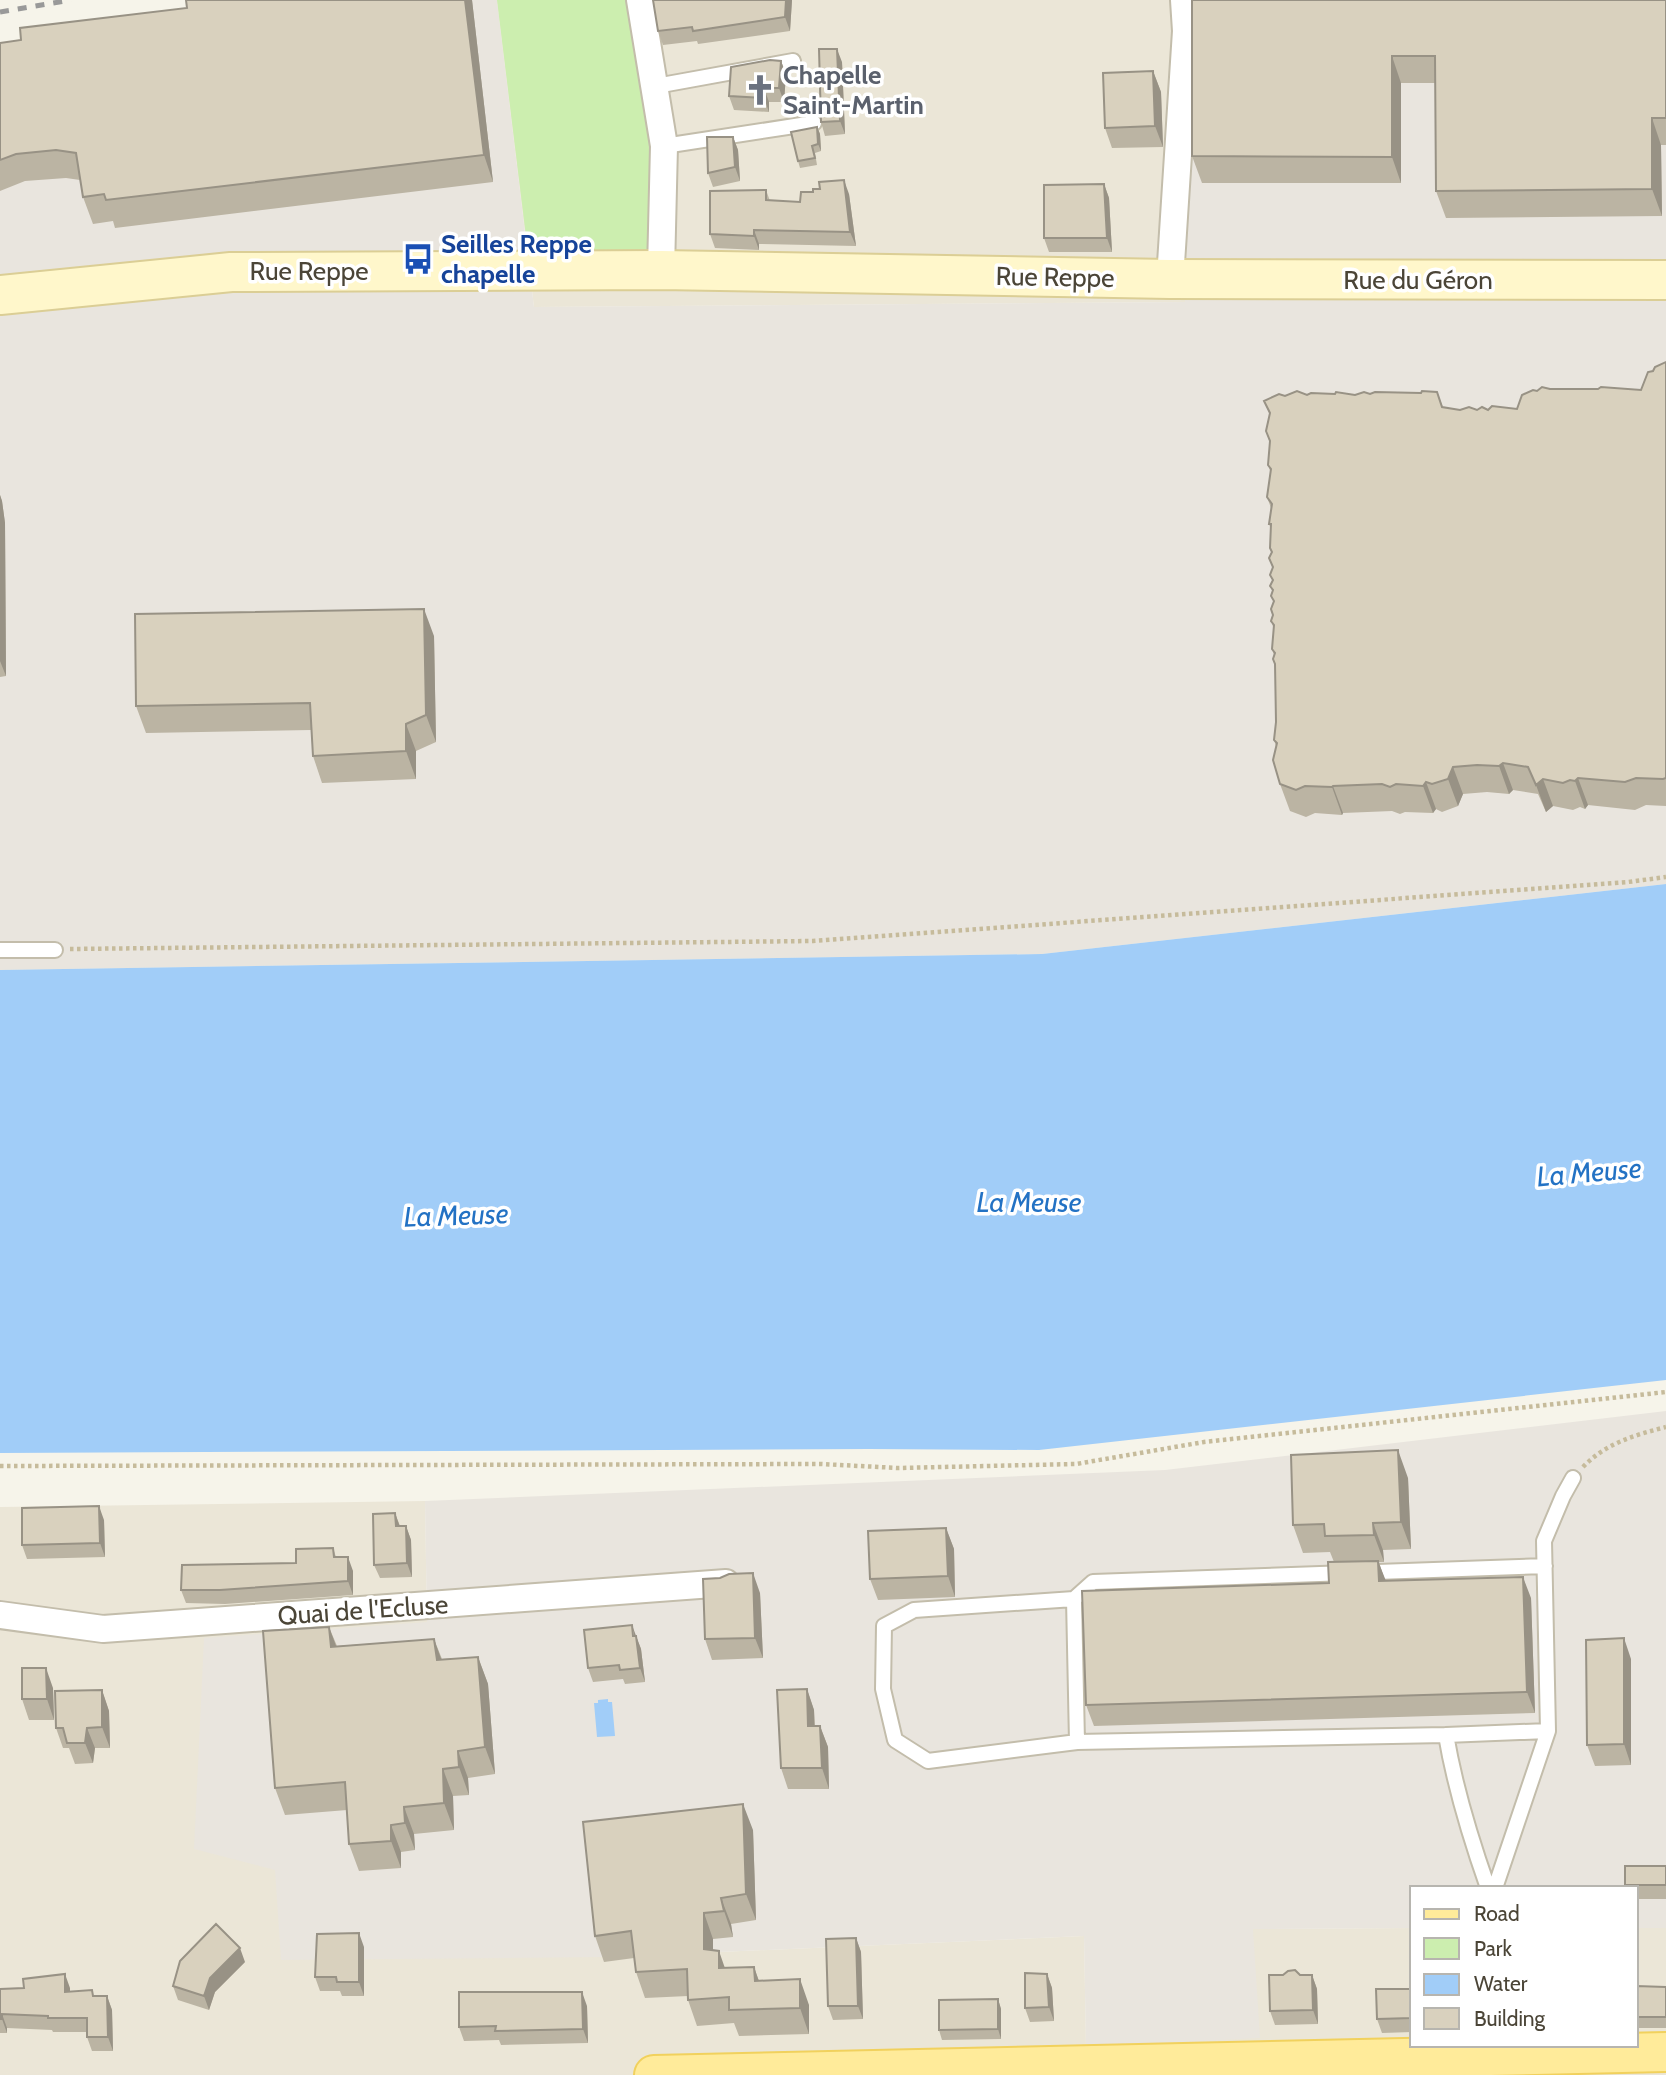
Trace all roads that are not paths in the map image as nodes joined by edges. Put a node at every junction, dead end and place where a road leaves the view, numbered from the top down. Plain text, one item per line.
1 (640, 0) edge
2 (1184, 0) edge
3 (793, 61) dead end
4 (656, 86) junction
5 (814, 123) dead end
6 (664, 146) junction
7 (661, 270) junction
8 (1170, 279) junction
9 (1666, 280) edge
10 (0, 295) edge
11 (0, 950) edge
12 (55, 950) road end
13 (1573, 1478) road end
14 (1545, 1566) junction
15 (726, 1583) edge
16 (1073, 1600) junction
17 (0, 1615) edge
18 (1548, 1731) junction
19 (1446, 1735) junction
20 (1077, 1742) junction
21 (1487, 1886) edge
22 (1496, 1886) edge
23 (1492, 2050) edge
24 (1666, 2052) edge
25 (653, 2075) edge

1 - 4 street
2 - 8 street
3 - 4 lane
4 - 6 street
5 - 6 lane
6 - 7 street
7 - 8 main road, Rue Reppe
7 - 10 main road, Rue Reppe
8 - 9 main road, Rue du Géron
11 - 12 lane
13 - 14 lane
14 - 16 lane
14 - 18 lane
15 - 17 street, Quai de l'Ecluse
16 - 20 lane
16 - 20 lane
18 - 19 lane
18 - 22 lane
19 - 20 lane
19 - 21 lane
23 - 24 main road
23 - 25 main road

